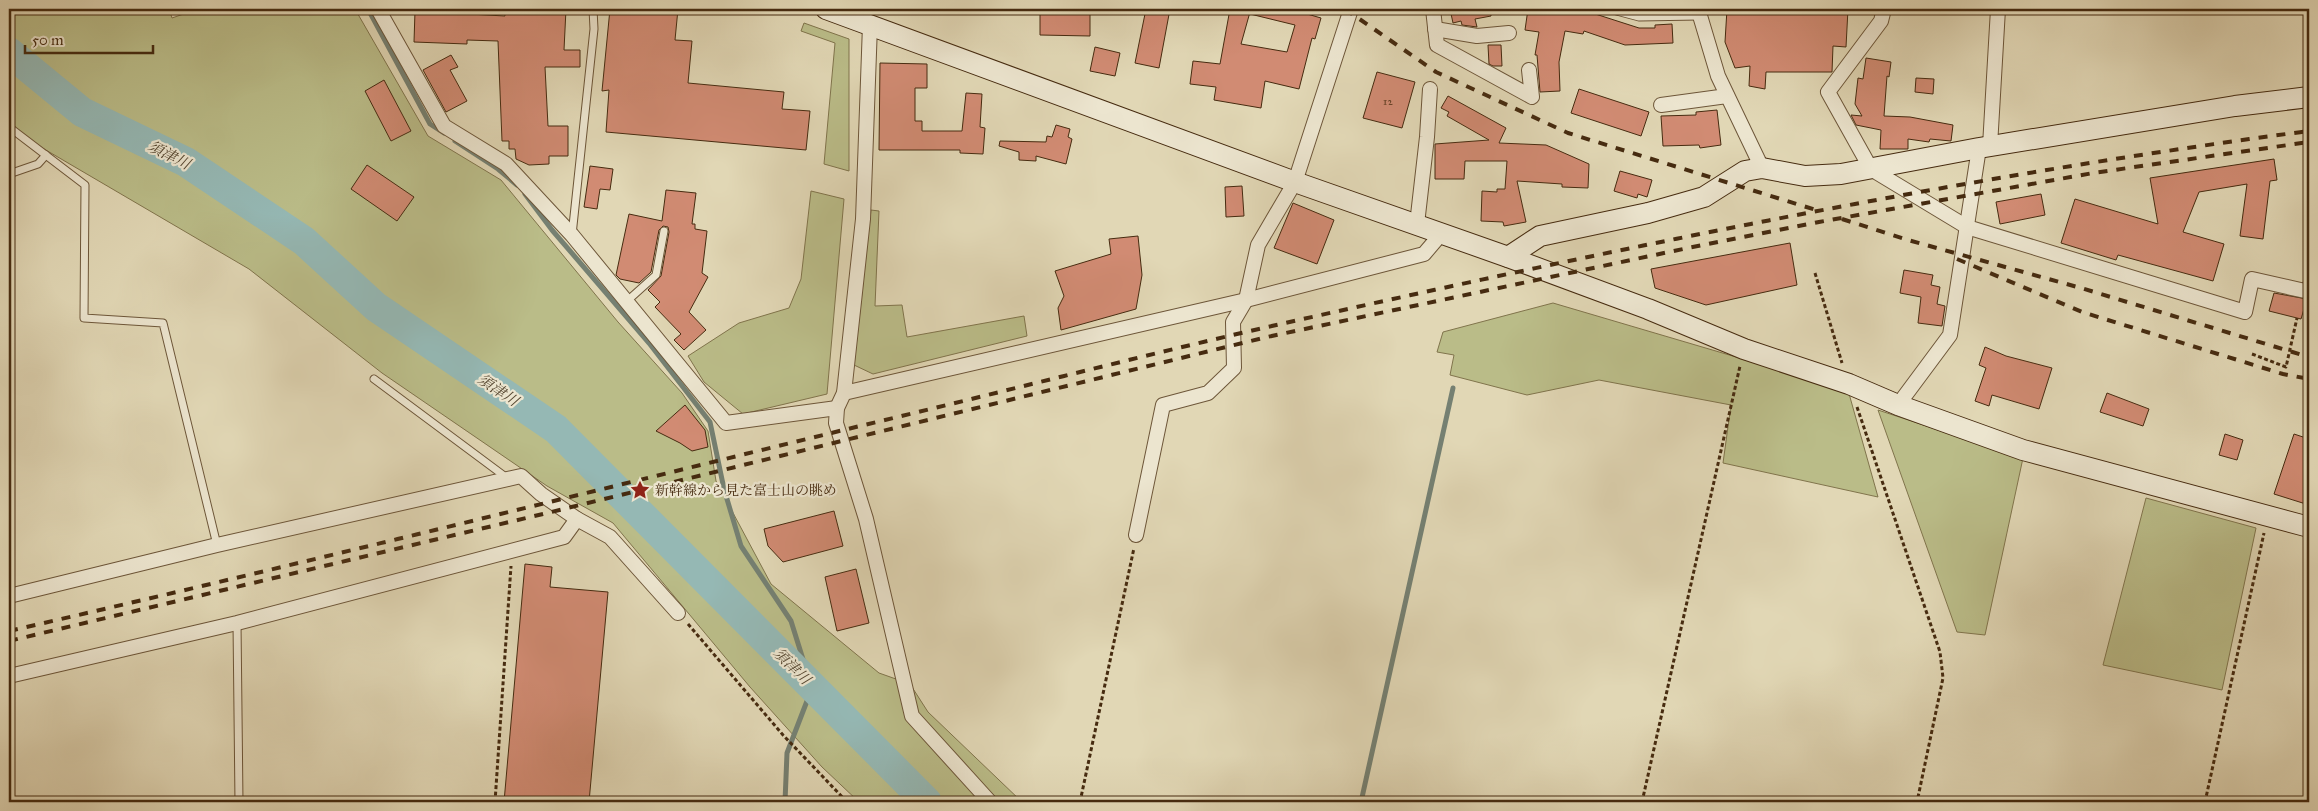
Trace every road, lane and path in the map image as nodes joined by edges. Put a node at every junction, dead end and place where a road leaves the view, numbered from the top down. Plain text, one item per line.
1 (378, 9) edge
2 (593, 9) edge
3 (826, 9) edge
4 (1351, 9) edge
5 (1433, 9) edge
6 (1609, 9) edge
7 (1884, 9) edge
8 (1998, 9) edge
9 (1698, 12) edge
10 (866, 19) edge
11 (1435, 29) junction
12 (1509, 33) dead end
13 (1529, 70) dead end
14 (1430, 89) dead end
15 (1727, 96) junction
16 (2309, 98) edge
17 (1661, 105) dead end
18 (9, 127) edge
19 (1984, 147) junction
20 (46, 155) junction
21 (1762, 168) junction
22 (1871, 169) junction
23 (9, 174) edge
24 (1295, 182) junction
25 (1417, 224) junction
26 (1967, 227) junction
27 (664, 231) dead end
28 (1441, 234) junction
29 (572, 235) junction
30 (1508, 257) junction
31 (1814, 273) dead end
32 (2309, 287) edge
33 (1246, 300) junction
34 (626, 302) junction
35 (2297, 318) dead end
36 (1744, 348) junction
37 (2252, 354) dead end
38 (374, 379) dead end
39 (1849, 384) junction
40 (844, 393) junction
41 (1898, 405) junction
42 (837, 408) junction
43 (507, 478) junction
44 (2268, 515) junction
45 (577, 520) junction
46 (2309, 527) edge
47 (1136, 535) joint
48 (216, 545) junction
49 (512, 550) junction
50 (9, 596) edge
51 (678, 613) joint
52 (237, 623) junction
53 (9, 676) edge
54 (239, 802) edge
55 (495, 802) edge
56 (847, 802) edge
57 (990, 802) edge
58 (1080, 802) edge
59 (1642, 802) edge
60 (1917, 802) edge
61 (2205, 802) edge

1 - 29 street
2 - 29 lane
3 - 10 street
4 - 24 street
5 - 11 street
6 - 9 lane
7 - 22 street
8 - 19 street
9 - 15 street
10 - 24 street
10 - 40 street
11 - 12 street
11 - 13 street
14 - 25 street
15 - 17 street
15 - 21 street
16 - 19 street
18 - 20 lane
19 - 22 street
19 - 26 street
20 - 23 lane
20 - 48 lane
21 - 22 street
21 - 30 street
22 - 26 street
24 - 25 street
24 - 33 street
25 - 28 street
26 - 32 street
26 - 41 street
27 - 34 lane
28 - 30 street
28 - 33 street
29 - 34 street
30 - 36 street
31 - 39 path
33 - 40 street
33 - 47 street
34 - 42 street
35 - 37 path
36 - 39 street
36 - 59 path
38 - 43 lane
39 - 41 street
39 - 60 path
40 - 42 street
41 - 44 street
42 - 57 street
43 - 45 street
43 - 48 street
44 - 46 street
44 - 61 path
45 - 49 street
45 - 51 street
47 - 58 path
48 - 50 street
49 - 52 street
49 - 55 path
51 - 56 path
52 - 53 street
52 - 54 lane

